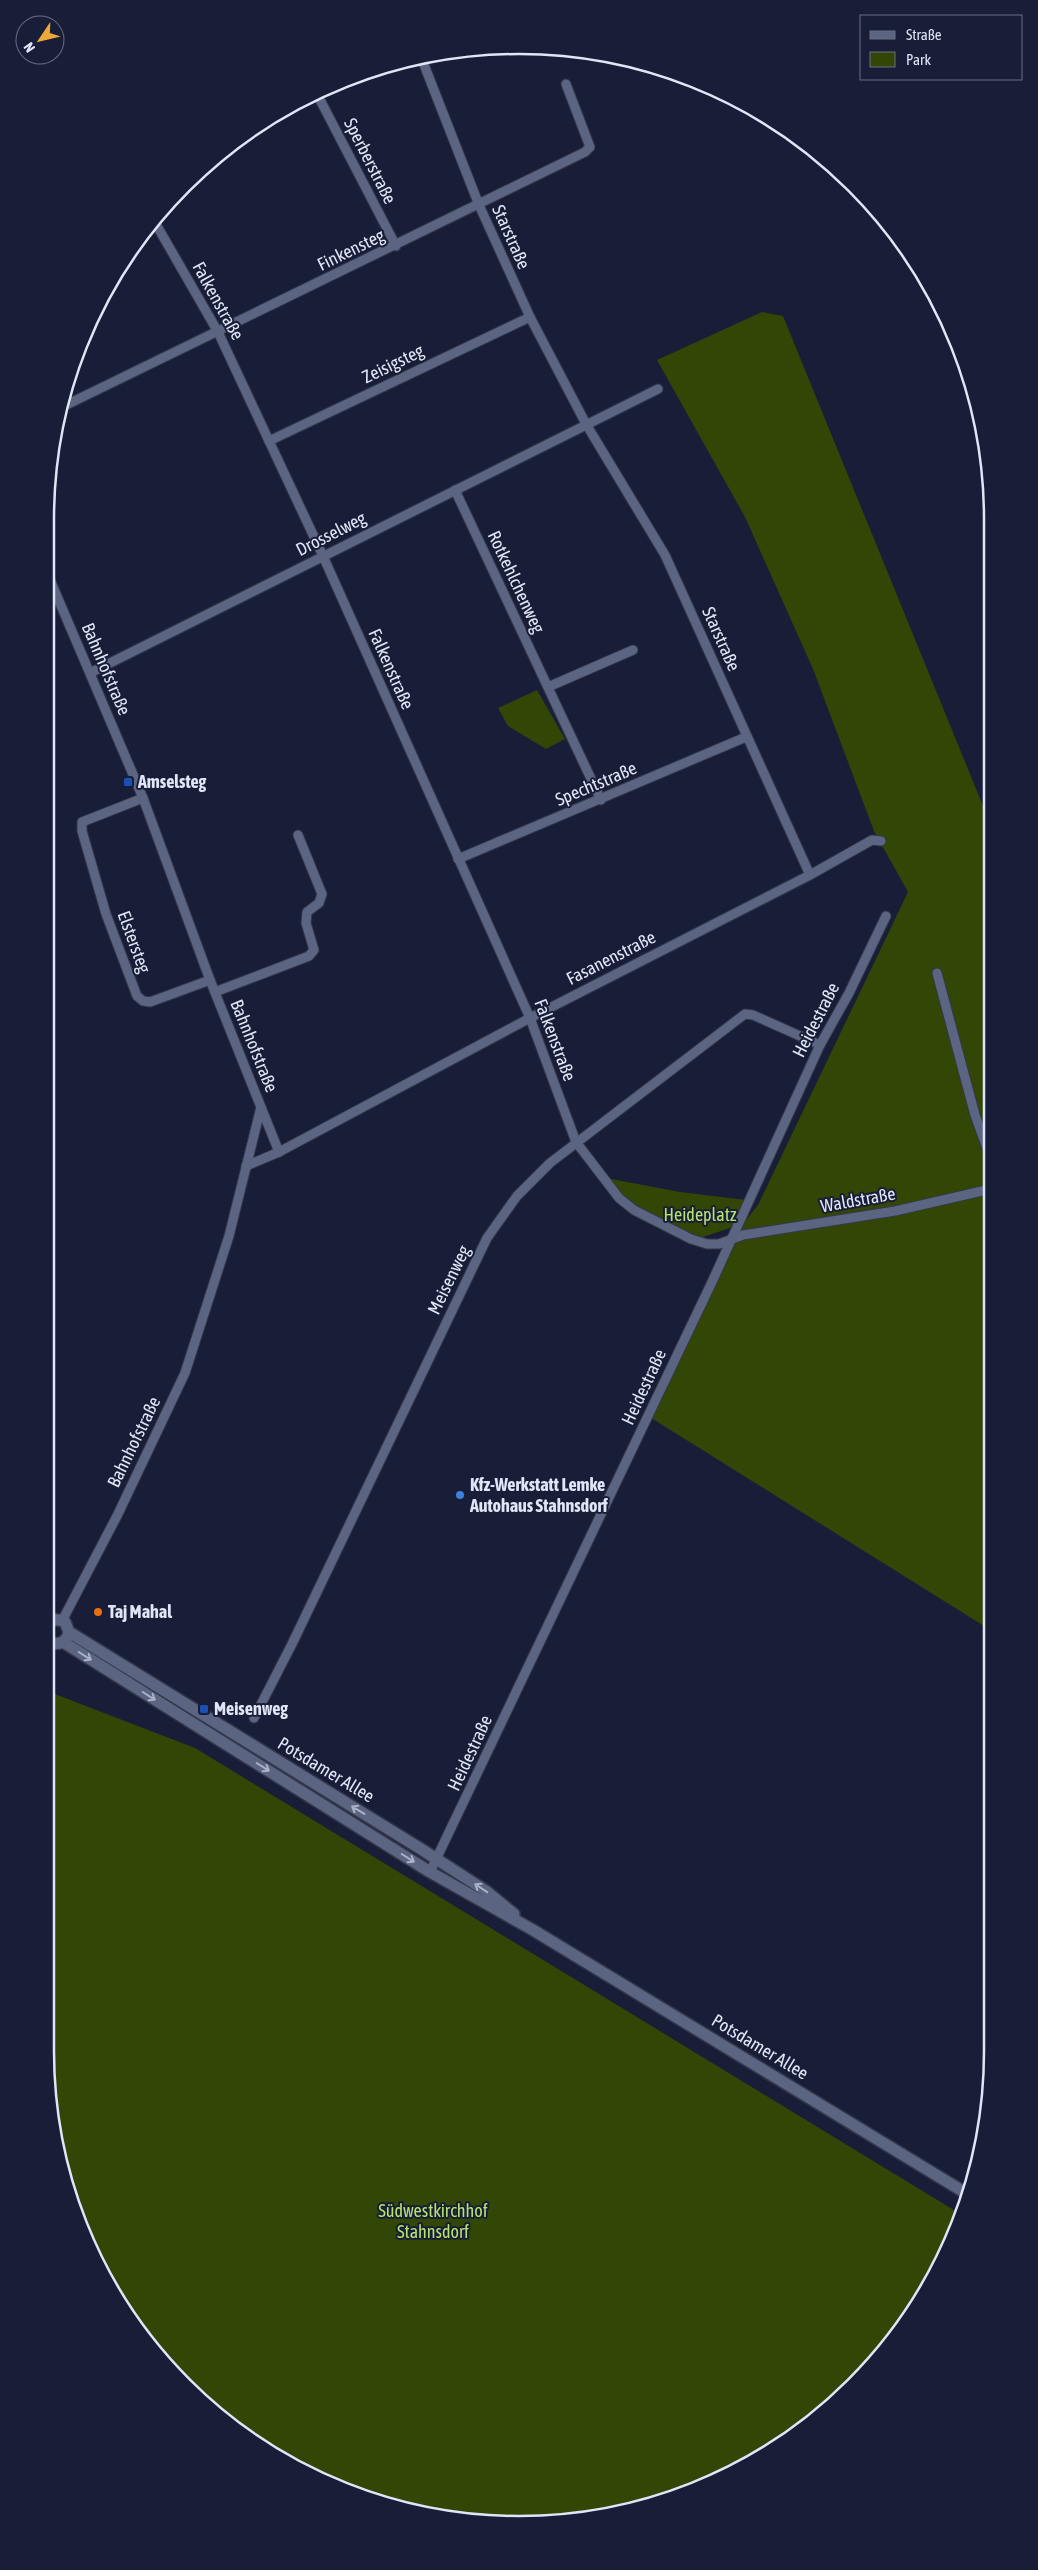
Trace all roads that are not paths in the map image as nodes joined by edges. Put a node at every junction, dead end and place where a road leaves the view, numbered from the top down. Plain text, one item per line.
1 (424, 64) edge
2 (566, 84) dead end
3 (320, 99) edge
4 (479, 205) junction
5 (157, 227) edge
6 (396, 246) junction
7 (530, 317) junction
8 (218, 332) junction
9 (658, 389) dead end
10 (69, 404) edge
11 (586, 424) junction
12 (269, 441) junction
13 (454, 490) junction
14 (323, 556) junction
15 (54, 589) edge
16 (632, 650) dead end
17 (90, 672) junction
18 (548, 687) junction
19 (746, 737) junction
20 (143, 798) junction
21 (601, 800) junction
22 (298, 835) dead end
23 (881, 841) dead end
24 (458, 859) junction
25 (810, 875) junction
26 (886, 916) dead end
27 (937, 973) dead end
28 (210, 980) junction
29 (214, 992) junction
30 (530, 1018) junction
31 (820, 1046) junction
32 (261, 1107) junction
33 (984, 1140) edge
34 (576, 1142) junction
35 (279, 1152) junction
36 (246, 1166) junction
37 (984, 1190) edge
38 (730, 1240) junction
39 (54, 1616) edge
40 (54, 1622) edge
41 (69, 1632) junction
42 (63, 1642) junction
43 (54, 1643) edge
44 (254, 1718) dead end
45 (437, 1859) junction
46 (430, 1872) junction
47 (533, 1930) junction
48 (963, 2191) edge

1 - 4 street, Starstraße
2 - 4 street, Finkensteg
3 - 6 street, Sperberstraße
4 - 6 street, Finkensteg
4 - 7 street, Starstraße
5 - 8 street, Falkenstraße
6 - 8 street, Finkensteg
7 - 11 street, Starstraße
7 - 12 street, Zeisigsteg
8 - 10 street, Finkensteg
8 - 12 street, Falkenstraße
9 - 11 street
11 - 13 street, Drosselweg
11 - 19 street, Starstraße
12 - 14 street, Falkenstraße
13 - 14 street, Drosselweg
13 - 18 street, Rotkehlchenweg
14 - 17 street, Drosselweg
14 - 24 street, Falkenstraße
15 - 17 street, Bahnhofstraße
16 - 18 street
17 - 20 street, Bahnhofstraße
18 - 21 street, Rotkehlchenweg
19 - 21 street, Spechtstraße
19 - 25 street, Starstraße
20 - 28 street, Bahnhofstraße
20 - 28 street, Elstersteg
21 - 24 street, Spechtstraße
22 - 29 street
23 - 25 street, Fasanenstraße
24 - 30 street, Falkenstraße
25 - 30 street, Fasanenstraße
26 - 31 street, Heidestraße
27 - 33 street
28 - 29 street, Bahnhofstraße
29 - 32 street, Bahnhofstraße
30 - 34 street, Falkenstraße
30 - 35 street, Fasanenstraße
31 - 34 street, Meisenweg
31 - 38 street, Heidestraße
32 - 35 street
32 - 36 street, Bahnhofstraße
34 - 38 street
34 - 44 street, Meisenweg
35 - 36 street, Fasanenstraße
36 - 39 street, Bahnhofstraße
37 - 38 street, Waldstraße
38 - 45 street, Heidestraße
40 - 41 street
41 - 42 street
45 -> 41 street, Potsdamer Allee
42 - 43 street
42 -> 46 street, Potsdamer Allee
45 - 46 street, Heidestraße
47 -> 45 street, Potsdamer Allee
46 - 47 street, Potsdamer Allee
47 - 48 street, Potsdamer Allee

